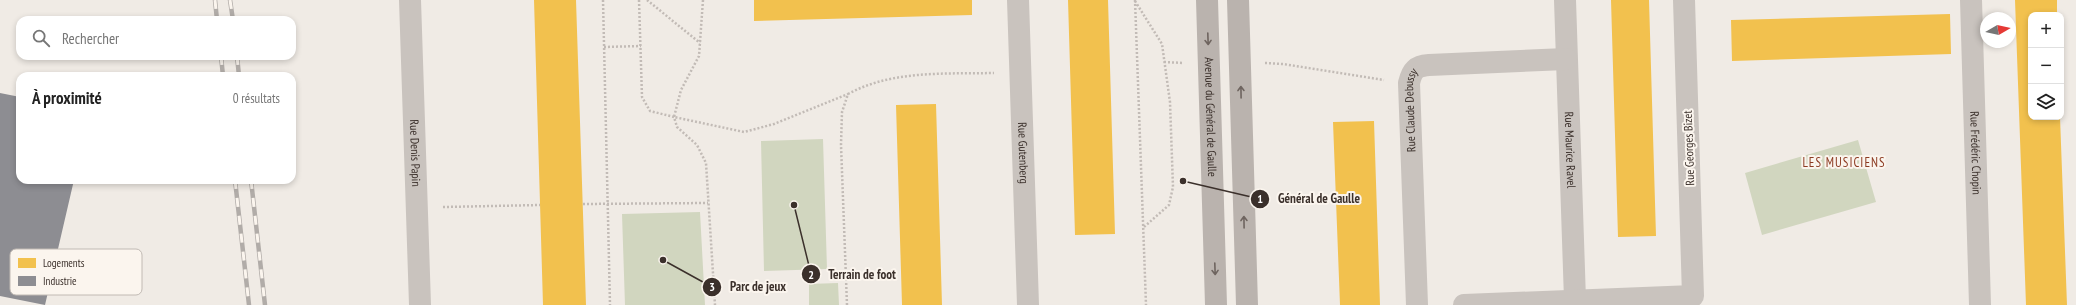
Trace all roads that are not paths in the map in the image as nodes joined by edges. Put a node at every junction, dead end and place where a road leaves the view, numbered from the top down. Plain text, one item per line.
1 (410, 0) edge
2 (1018, 0) edge
3 (1207, 0) edge
4 (1238, 0) edge
5 (1565, 0) edge
6 (1684, 0) edge
7 (1971, 0) edge
8 (1566, 59) junction
9 (1575, 300) junction
10 (420, 305) edge
11 (1028, 305) edge
12 (1216, 305) edge
13 (1247, 305) edge
14 (1417, 305) edge
15 (1464, 305) edge
16 (1980, 305) edge

1 - 10 street, Rue Denis Papin
2 - 11 street, Rue Gutenberg
3 -> 12 main road, Avenue du Général de Gaulle
13 -> 4 main road
5 - 8 street, Rue Maurice Ravel
6 - 9 street, Rue Georges Bizet
7 - 16 street, Rue Frédéric Chopin
8 - 9 street, Rue Maurice Ravel
8 - 14 street, Rue Claude Debussy
9 - 15 street

